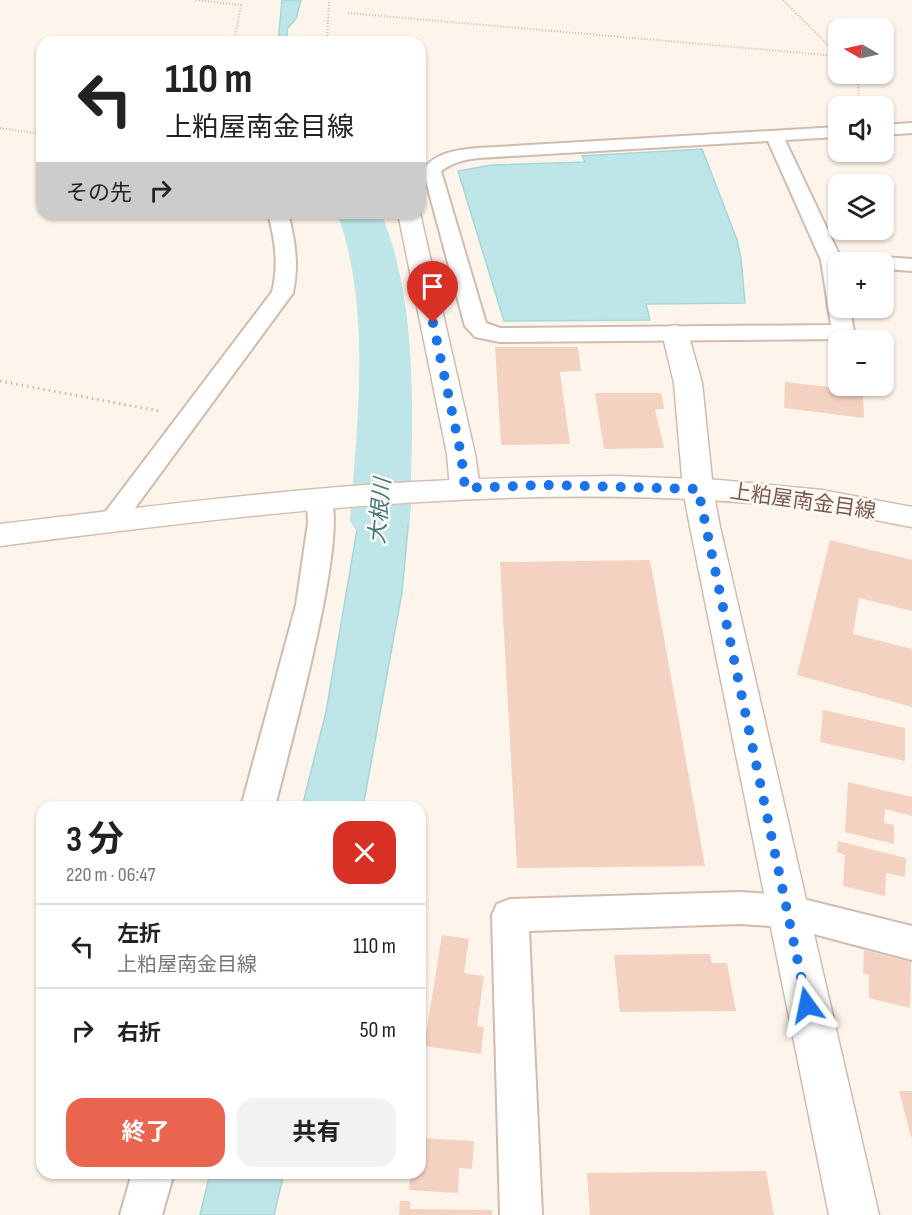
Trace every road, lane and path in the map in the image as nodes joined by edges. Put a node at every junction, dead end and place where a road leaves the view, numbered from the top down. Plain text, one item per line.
1 (196, 0) edge
2 (329, 0) edge
3 (783, 0) edge
4 (348, 13) dead end
5 (235, 36) edge
6 (327, 36) edge
7 (828, 46) edge
8 (828, 55) edge
9 (0, 128) edge
10 (912, 128) edge
11 (894, 129) edge
12 (36, 133) edge
13 (828, 133) edge
14 (774, 136) junction
15 (280, 219) edge
16 (410, 219) edge
17 (828, 253) edge
18 (894, 264) edge
19 (912, 265) edge
20 (841, 318) edge
21 (675, 333) junction
22 (0, 381) edge
23 (191, 417) junction
24 (454, 488) junction
25 (698, 489) junction
26 (330, 498) junction
27 (912, 518) edge
28 (112, 521) junction
29 (0, 535) edge
30 (260, 801) edge
31 (787, 911) junction
32 (912, 943) edge
33 (151, 1179) edge
34 (141, 1215) edge
35 (521, 1215) edge
36 (854, 1215) edge

1 - 5 path
2 - 6 path
3 - 7 path
4 - 8 path
9 - 12 path
10 - 11 street
13 - 14 street
14 - 17 street
14 - 21 street
15 - 23 street
16 - 24 street
18 - 19 street
20 - 21 street
21 - 25 street
22 - 23 path
23 - 28 street
24 - 25 street, 上粕屋南金目線
24 - 26 street, 上粕屋南金目線
25 - 27 street, 上粕屋南金目線
25 - 31 street
26 - 28 street, 上粕屋南金目線
26 - 30 street
28 - 29 street, 上粕屋南金目線
31 - 32 street
31 - 35 street
31 - 36 street
33 - 34 street

